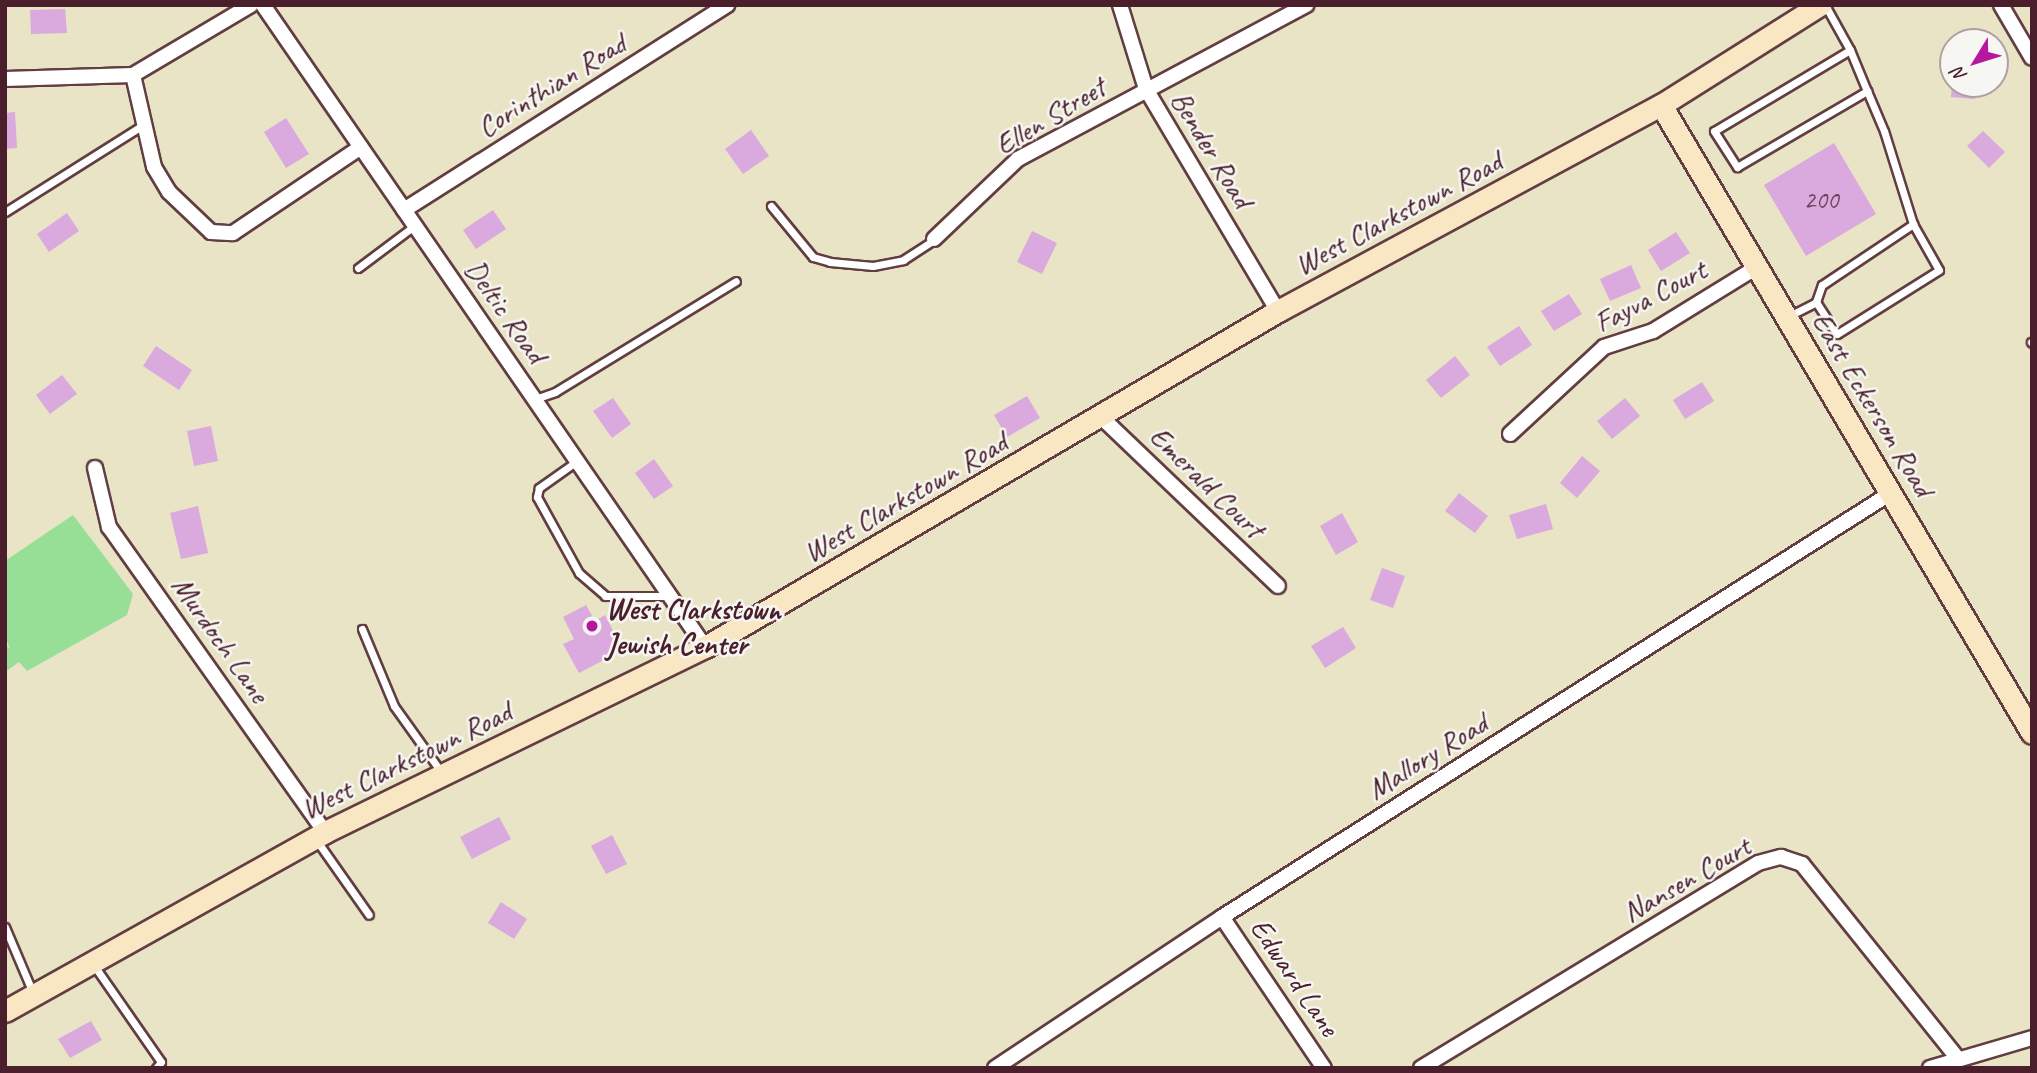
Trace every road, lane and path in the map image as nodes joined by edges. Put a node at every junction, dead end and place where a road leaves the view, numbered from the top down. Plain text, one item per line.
1 (251, 5) edge
2 (263, 5) edge
3 (727, 5) edge
4 (1120, 5) edge
5 (1306, 5) edge
6 (1820, 5) edge
7 (1825, 5) edge
8 (2001, 5) edge
9 (1850, 50) junction
10 (2032, 58) edge
11 (133, 75) junction
12 (5, 79) edge
13 (1146, 89) junction
14 (1867, 91) junction
15 (1661, 105) junction
16 (146, 124) junction
17 (361, 147) junction
18 (771, 206) dead end
19 (404, 210) junction
20 (5, 212) edge
21 (1913, 224) junction
22 (415, 225) junction
23 (934, 239) joint
24 (1757, 267) junction
25 (358, 268) dead end
26 (736, 281) dead end
27 (1816, 302) junction
28 (1278, 311) junction
29 (1787, 317) junction
30 (535, 400) junction
31 (1100, 416) junction
32 (1510, 434) dead end
33 (577, 461) junction
34 (95, 468) dead end
35 (1891, 493) junction
36 (1278, 586) dead end
37 (670, 596) junction
38 (362, 629) dead end
39 (705, 647) junction
40 (2032, 733) edge
41 (443, 774) junction
42 (319, 834) junction
43 (369, 915) dead end
44 (1222, 917) junction
45 (5, 927) edge
46 (8, 941) edge
47 (91, 961) junction
48 (33, 994) junction
49 (5, 1011) edge
50 (2032, 1038) edge
51 (1958, 1059) junction
52 (156, 1068) edge
53 (995, 1068) edge
54 (1325, 1068) edge
55 (1421, 1068) edge
56 (1930, 1068) edge

1 - 11 street
2 - 17 street, Deltic Road
3 - 19 street, Corinthian Road
4 - 13 street, Bender Road
5 - 13 street, Ellen Street
6 - 15 street, West Clarkstown Road
7 - 9 lane
8 - 10 street
9 - 14 lane
9 - 14 lane
11 - 12 street
11 - 16 street
13 - 23 street, Ellen Street
13 - 28 street, Bender Road
14 - 21 lane
15 - 24 street, East Eckerson Road
15 - 28 street, West Clarkstown Road
16 - 17 street
16 - 20 lane
17 - 19 street, Deltic Road
18 - 23 lane, Ellen Street
19 - 22 street, Deltic Road
21 - 27 lane
21 - 27 lane
22 - 25 lane
22 - 30 street, Deltic Road
24 - 29 street, East Eckerson Road
24 - 32 street, Fayva Court
26 - 30 lane
27 - 29 lane
28 - 31 street, West Clarkstown Road
29 - 35 street, East Eckerson Road
30 - 33 street, Deltic Road
31 - 36 street, Emerald Court
31 - 39 street, West Clarkstown Road
33 - 37 street, Deltic Road
33 - 37 lane
34 - 42 street, Murdoch Lane
35 - 40 street, East Eckerson Road
35 - 44 street, Mallory Road
37 - 39 street, Deltic Road
38 - 41 lane
39 - 41 street, West Clarkstown Road
41 - 42 street, West Clarkstown Road
42 - 43 lane
42 - 47 street, West Clarkstown Road
44 - 53 street, Mallory Road
44 - 54 street, Edward Lane
45 - 46 lane
46 - 48 lane
47 - 48 street, West Clarkstown Road
47 - 52 lane
48 - 49 street, West Clarkstown Road
50 - 51 street
51 - 55 street, Nansen Court
51 - 56 street

